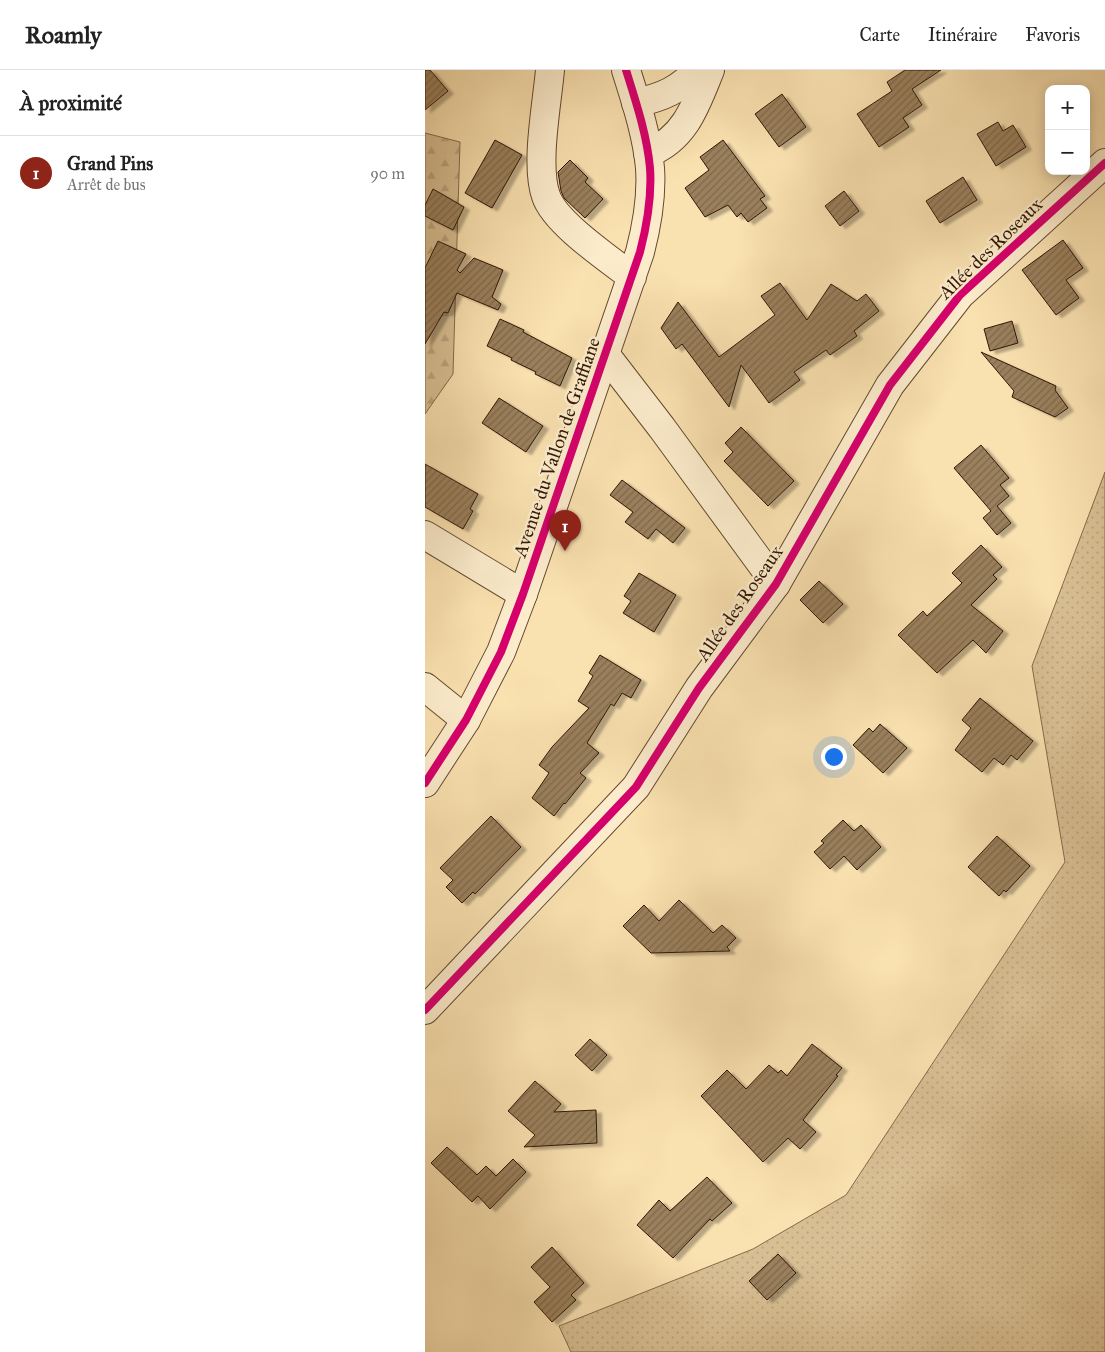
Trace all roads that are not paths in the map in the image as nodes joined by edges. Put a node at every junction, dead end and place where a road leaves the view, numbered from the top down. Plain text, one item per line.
1 (550, 70) edge
2 (627, 70) edge
3 (698, 70) edge
4 (710, 70) edge
5 (636, 103) junction
6 (648, 153) junction
7 (1105, 163) edge
8 (632, 277) junction
9 (605, 354) junction
10 (425, 535) edge
11 (776, 584) junction
12 (523, 594) junction
13 (425, 687) edge
14 (466, 720) junction
15 (425, 783) edge
16 (425, 1010) edge

1 - 8 street
2 - 5 street, Avenue du Vallon de Graffiane
3 - 5 street
4 - 6 street
5 - 6 street, Avenue du Vallon de Graffiane
6 - 8 street, Avenue du Vallon de Graffiane
7 - 11 street, Allée des Roseaux
8 - 9 street, Avenue du Vallon de Graffiane
9 - 11 street
9 - 12 street, Avenue du Vallon de Graffiane
10 - 12 street
11 - 16 street, Allée des Roseaux
12 - 14 street, Avenue du Vallon de Graffiane
13 - 14 street
14 - 15 street, Avenue du Vallon de Graffiane

